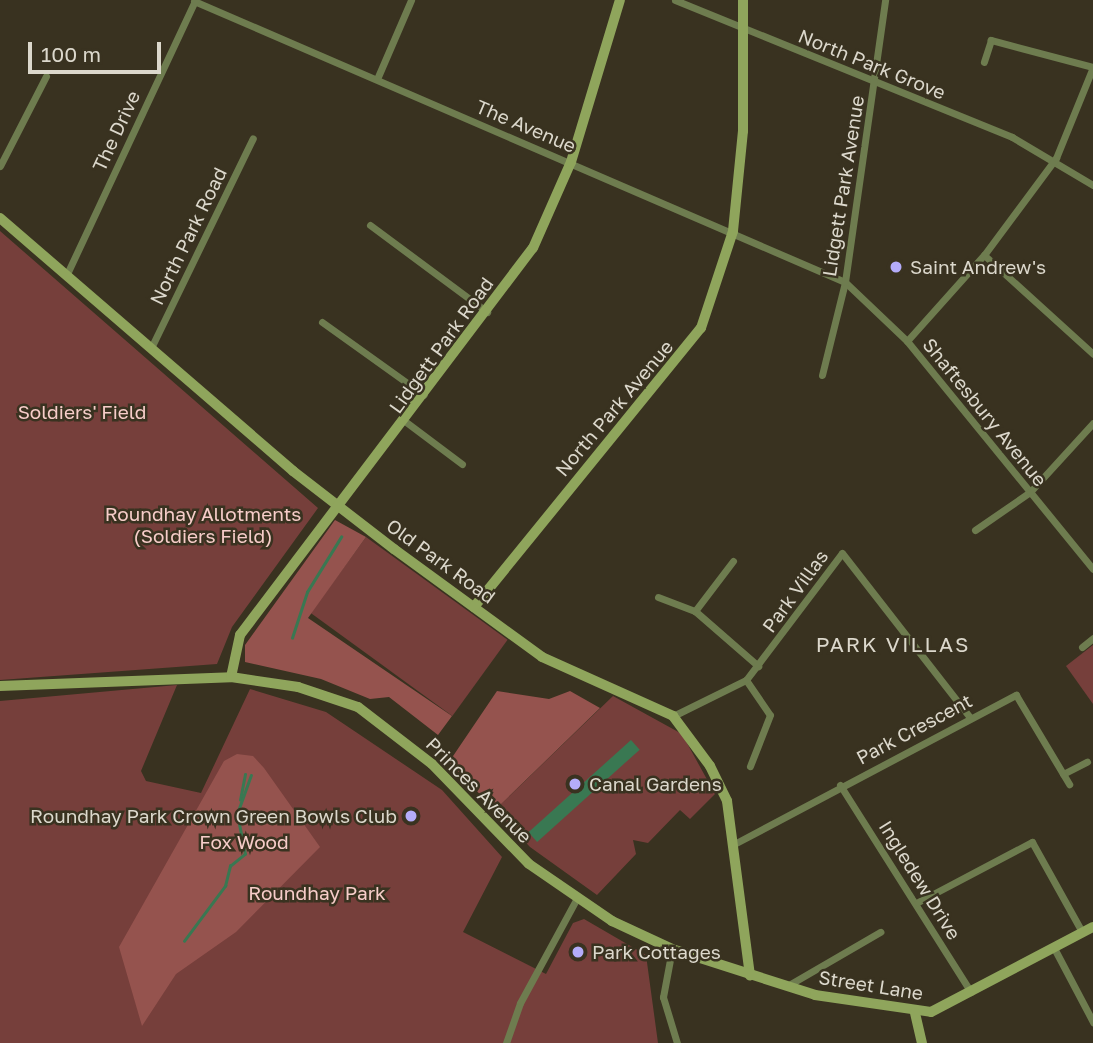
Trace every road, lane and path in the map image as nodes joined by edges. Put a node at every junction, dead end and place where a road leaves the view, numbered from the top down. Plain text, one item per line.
1 (411, 0) edge
2 (620, 0) edge
3 (675, 0) edge
4 (743, 0) edge
5 (885, 0) edge
6 (194, 1) edge
7 (745, 28) junction
8 (984, 61) dead end
9 (1093, 67) edge
10 (46, 76) dead end
11 (377, 79) junction
12 (875, 83) junction
13 (253, 138) dead end
14 (1056, 158) junction
15 (571, 162) junction
16 (0, 166) edge
17 (1093, 185) edge
18 (0, 218) edge
19 (370, 225) dead end
20 (733, 232) junction
21 (984, 255) junction
22 (66, 276) junction
23 (845, 282) junction
24 (487, 312) junction
25 (322, 322) dead end
26 (907, 341) junction
27 (151, 348) junction
28 (1093, 354) edge
29 (822, 375) dead end
30 (425, 396) junction
31 (406, 422) junction
32 (1093, 423) edge
33 (462, 464) dead end
34 (1030, 492) junction
35 (337, 505) junction
36 (975, 530) dead end
37 (733, 561) dead end
38 (1093, 569) edge
39 (658, 597) dead end
40 (474, 607) junction
41 (695, 611) junction
42 (1093, 638) edge
43 (1082, 647) dead end
44 (758, 666) junction
45 (231, 677) junction
46 (746, 680) junction
47 (0, 686) edge
48 (673, 716) junction
49 (969, 716) junction
50 (1087, 762) dead end
51 (750, 766) dead end
52 (1063, 774) junction
53 (1069, 784) dead end
54 (841, 785) junction
55 (736, 843) junction
56 (577, 898) junction
57 (918, 902) junction
58 (1093, 927) edge
59 (880, 932) dead end
60 (1082, 932) junction
61 (1054, 948) junction
62 (672, 949) junction
63 (750, 975) junction
64 (787, 986) junction
65 (971, 992) junction
66 (915, 1013) junction
67 (1093, 1022) edge
68 (506, 1043) edge
69 (677, 1043) edge
70 (922, 1043) edge

1 - 11 street
2 - 15 street, Lidgett Park Road
3 - 7 street, North Park Grove
4 - 7 street, North Park Avenue
5 - 12 street, Lidgett Park Avenue
6 - 11 street, The Avenue
6 - 22 street, The Drive
7 - 12 street, North Park Grove
7 - 20 street, North Park Avenue
8 - 9 street
9 - 14 street
10 - 16 street
11 - 15 street, The Avenue
12 - 14 street, North Park Grove
12 - 23 street, Lidgett Park Avenue
13 - 27 street, North Park Road
14 - 17 street, North Park Grove
14 - 21 street
15 - 20 street, The Avenue
15 - 24 street, Lidgett Park Road
18 - 22 street, Old Park Road
19 - 24 street
20 - 23 street, The Avenue
20 - 40 street, North Park Avenue
21 - 26 street
21 - 28 street
22 - 27 street, Old Park Road
23 - 26 street, Shaftesbury Avenue
23 - 29 street, Lidgett Park Avenue
24 - 30 street, Lidgett Park Road
25 - 30 street
26 - 34 street, Shaftesbury Avenue
27 - 35 street, Old Park Road
30 - 31 street, Lidgett Park Road
31 - 33 street
31 - 35 street, Lidgett Park Road
32 - 34 street
34 - 36 street
34 - 38 street, Shaftesbury Avenue
35 - 40 street, Old Park Road
35 - 45 street, Lidgett Park Road
37 - 41 street
39 - 41 street
40 - 48 street, Old Park Road
41 - 44 street
42 - 43 street
44 - 46 street, Park Villas
44 - 49 street, Park Villas
45 - 47 street, Princes Avenue
45 - 56 street, Princes Avenue
46 - 48 street, Park Villas
46 - 51 street
48 - 55 street, Old Park Road
49 - 52 street, Park Crescent
49 - 54 street, Park Crescent
50 - 52 street
52 - 53 street, Park Crescent
54 - 55 street, Park Crescent
54 - 57 street, Ingledew Drive
55 - 63 street, Old Park Road
56 - 62 street, Princes Avenue
56 - 68 street
57 - 60 street
57 - 65 street, Ingledew Drive
58 - 60 street, Street Lane
59 - 64 street
60 - 61 street, Street Lane
61 - 65 street, Street Lane
61 - 67 street
62 - 63 street, Street Lane
62 - 69 street
63 - 64 street, Street Lane
64 - 66 street, Street Lane
65 - 66 street, Street Lane
66 - 70 street

